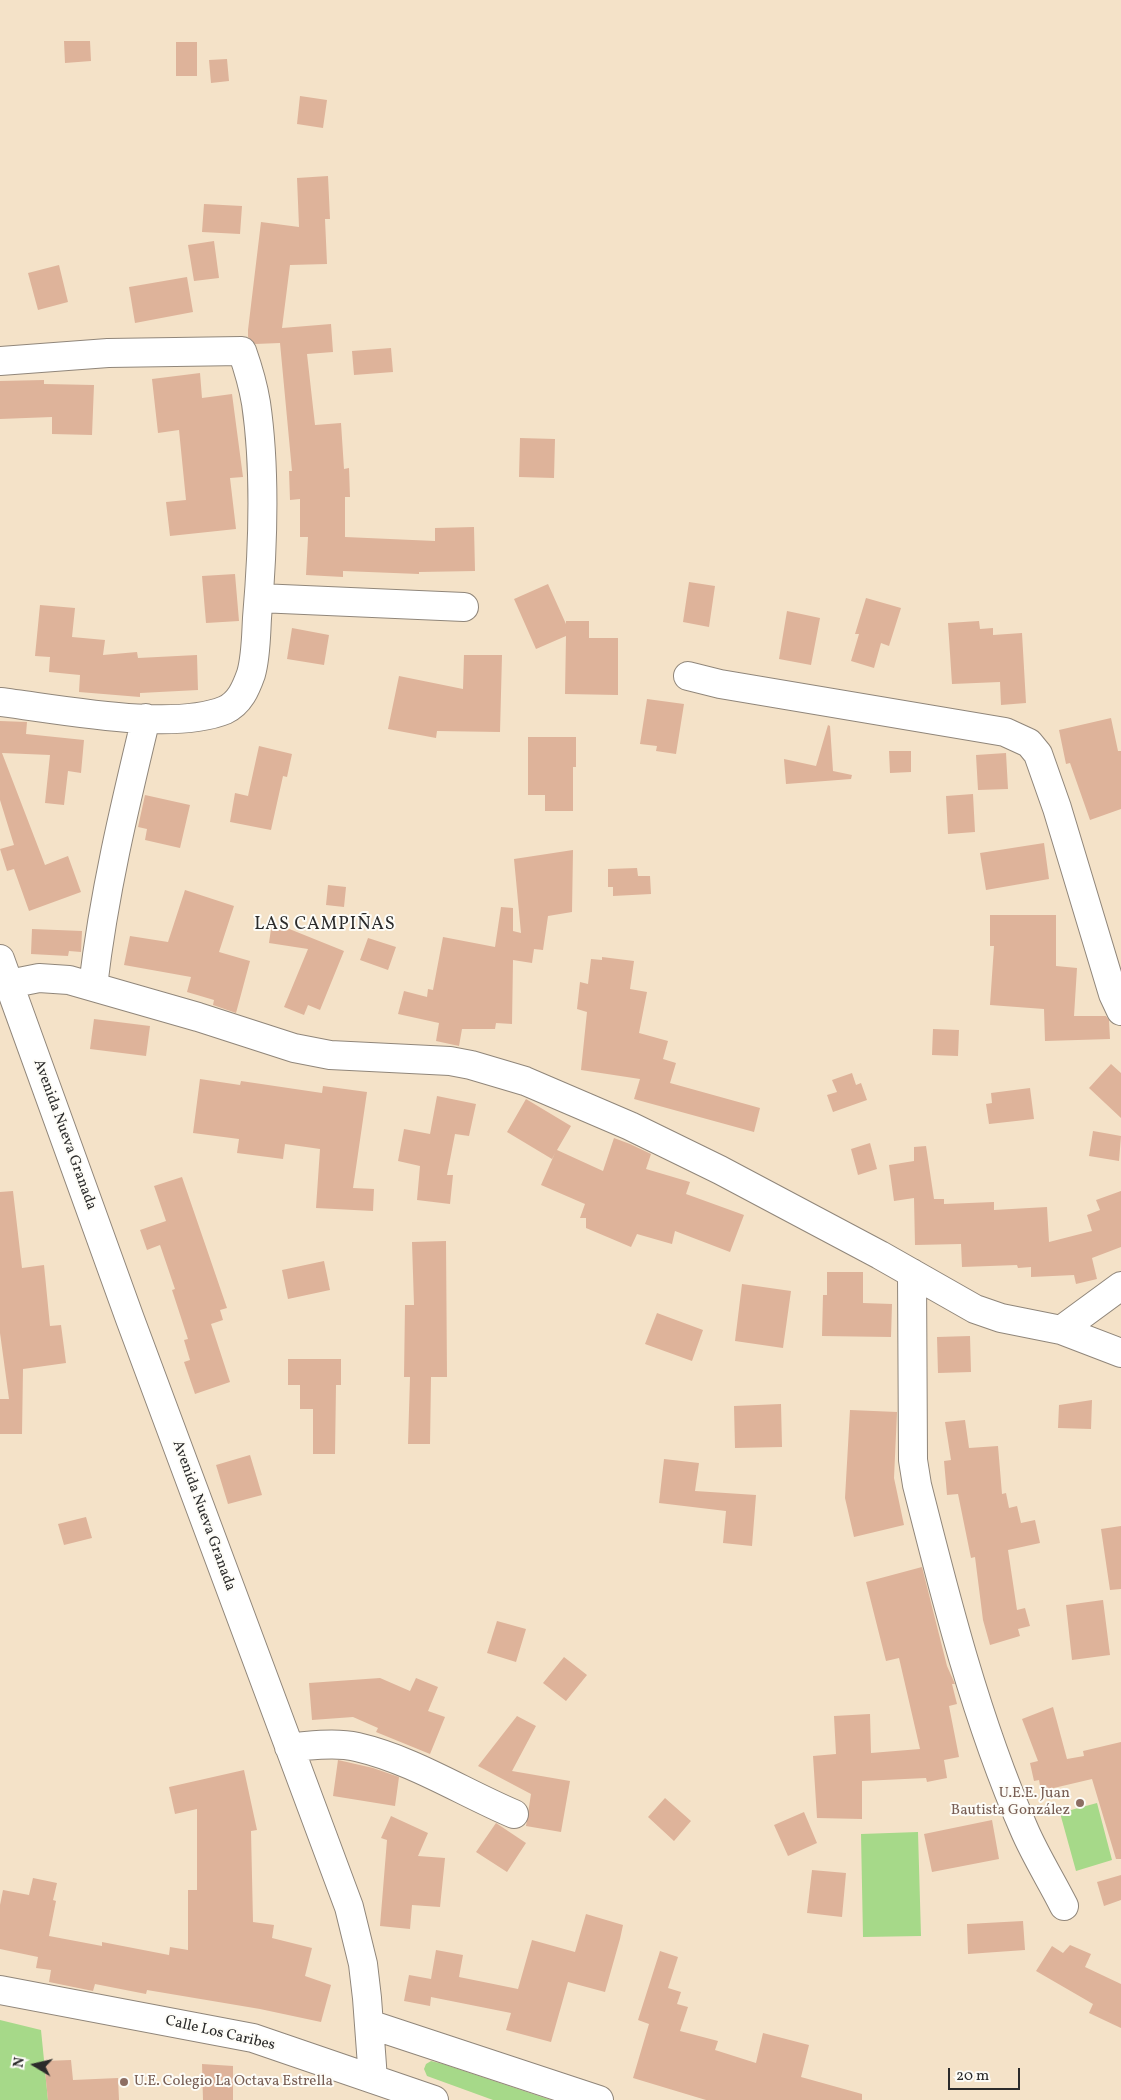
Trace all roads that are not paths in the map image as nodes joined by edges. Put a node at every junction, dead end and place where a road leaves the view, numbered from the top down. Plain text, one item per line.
1 (0, 361) edge
2 (259, 598) junction
3 (464, 607) dead end
4 (688, 676) dead end
5 (0, 702) edge
6 (146, 718) junction
7 (4, 972) edge
8 (93, 986) junction
9 (1121, 1011) edge
10 (912, 1273) junction
11 (1121, 1286) edge
12 (1061, 1330) junction
13 (1121, 1353) edge
14 (289, 1747) junction
15 (514, 1814) dead end
16 (1064, 1906) dead end
17 (0, 1990) edge
18 (369, 2024) junction
19 (373, 2080) junction
20 (434, 2100) edge
21 (598, 2100) edge

1 - 2 street
2 - 3 street
2 - 6 street
4 - 9 street
5 - 6 street
6 - 8 street
7 - 8 street
7 - 14 street, Avenida Nueva Granada
8 - 10 street
10 - 12 street
10 - 16 street
11 - 12 street
12 - 13 street
14 - 15 street
14 - 18 street, Avenida Nueva Granada
17 - 19 street, Calle Los Caribes
18 - 19 street, Avenida Nueva Granada
18 - 21 street
19 - 20 street, Calle Los Caribes

